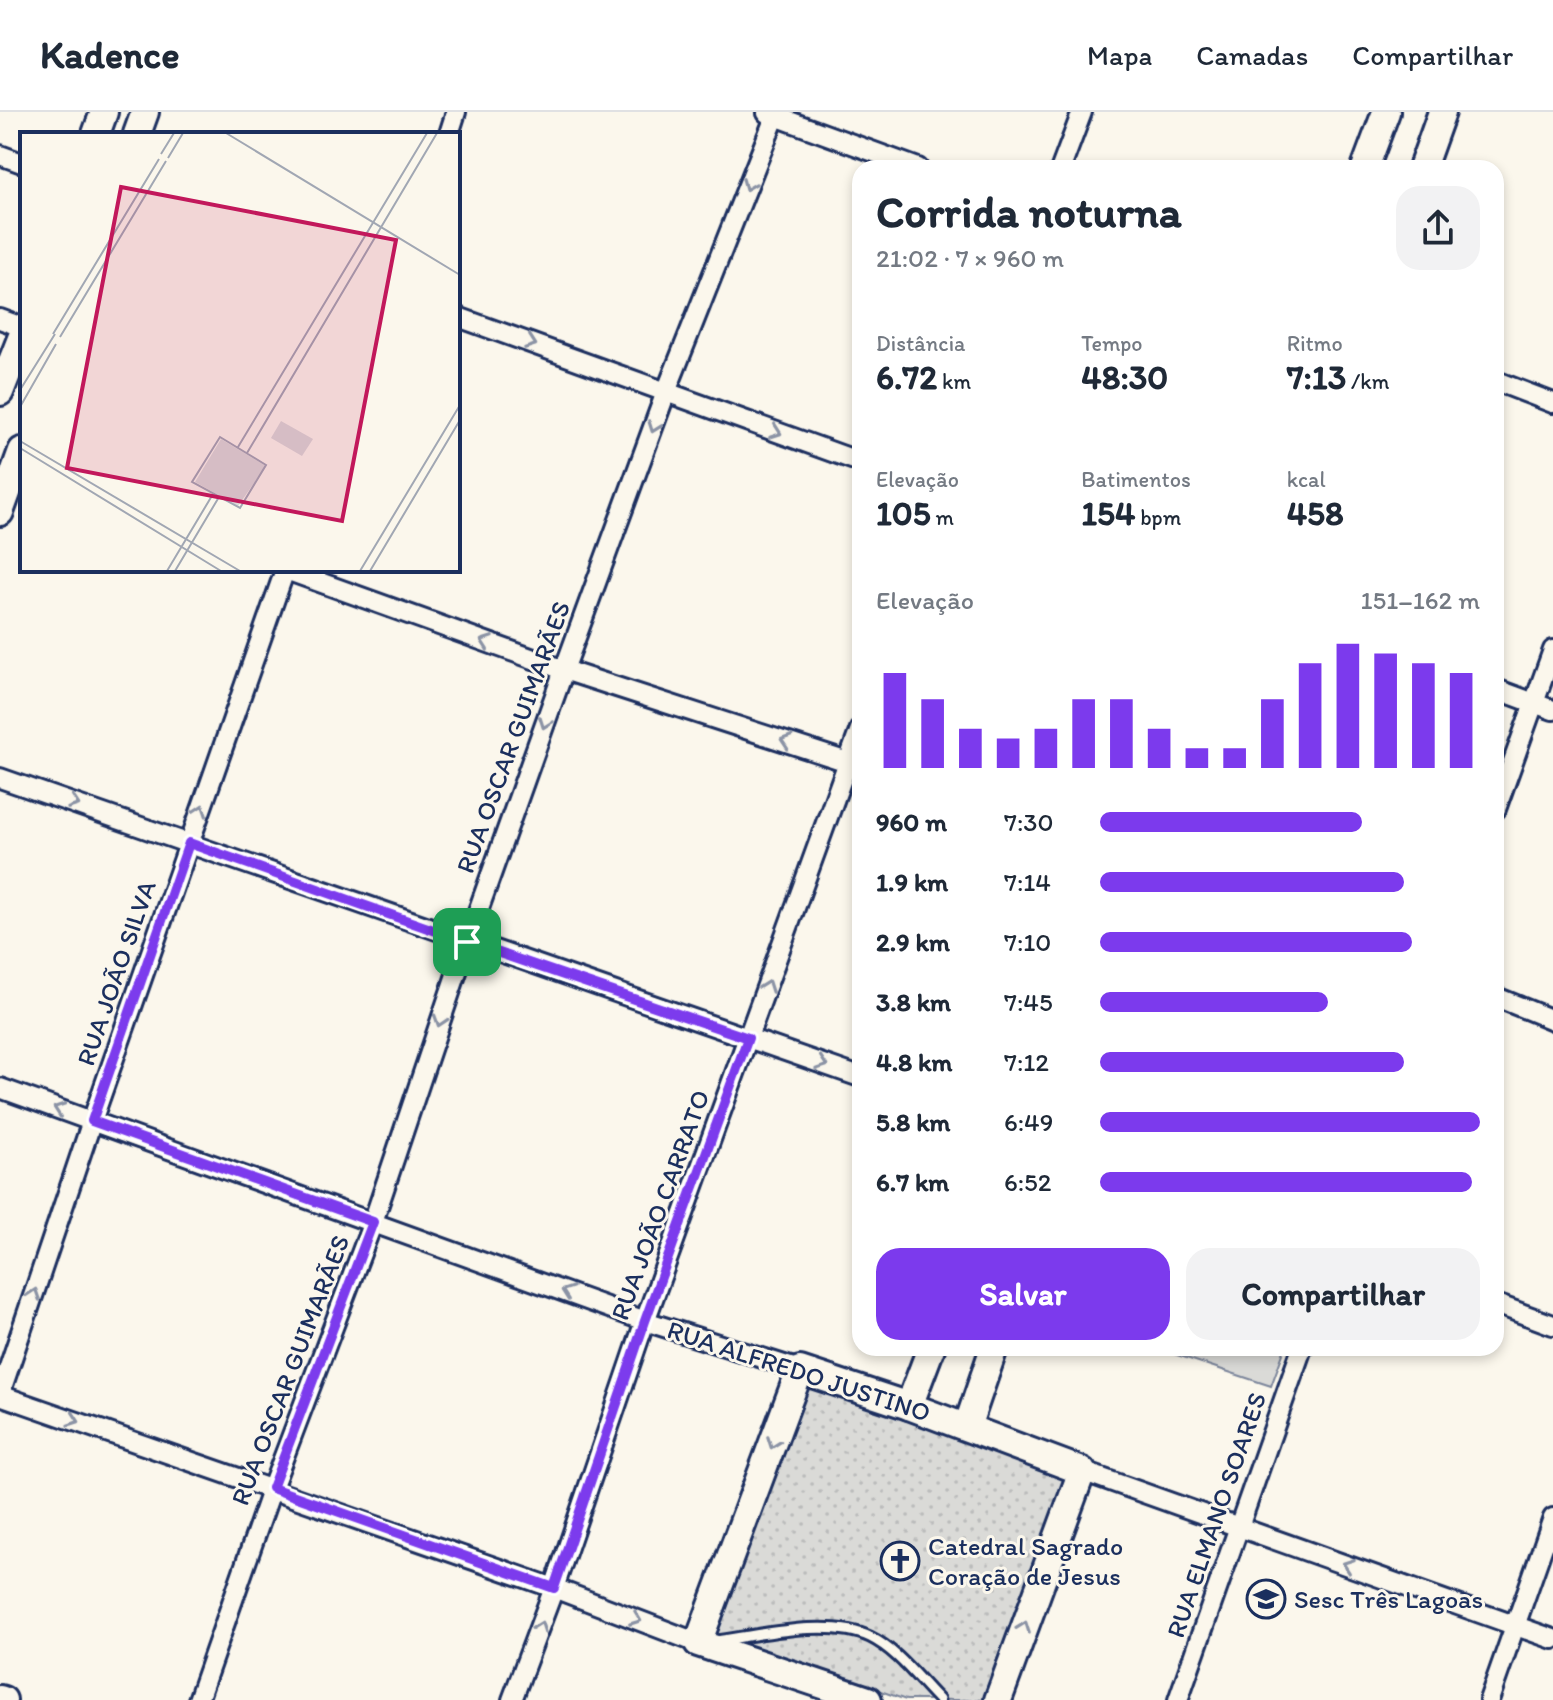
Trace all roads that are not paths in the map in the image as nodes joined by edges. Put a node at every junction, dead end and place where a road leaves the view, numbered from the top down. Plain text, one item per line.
1 (104, 112) edge
2 (145, 112) edge
3 (456, 112) edge
4 (1082, 112) edge
5 (1386, 112) edge
6 (1442, 112) edge
7 (773, 113) edge
8 (97, 132) edge
9 (138, 132) edge
10 (450, 132) edge
11 (0, 155) edge
12 (897, 160) edge
13 (1064, 160) edge
14 (1368, 160) edge
15 (1425, 160) edge
16 (20, 162) edge
17 (460, 318) edge
18 (0, 319) edge
19 (20, 326) edge
20 (20, 341) edge
21 (1504, 384) edge
22 (0, 392) edge
23 (666, 392) junction
24 (1553, 403) edge
25 (852, 459) edge
26 (15, 464) edge
27 (0, 512) edge
28 (284, 572) edge
29 (291, 572) edge
30 (1553, 650) edge
31 (564, 670) junction
32 (1504, 692) edge
33 (1534, 703) junction
34 (1553, 710) edge
35 (852, 763) edge
36 (852, 769) edge
37 (0, 778) edge
38 (1504, 787) edge
39 (189, 843) junction
40 (467, 942) junction
41 (1504, 1000) edge
42 (1553, 1020) edge
43 (748, 1038) junction
44 (852, 1074) edge
45 (0, 1088) edge
46 (92, 1121) junction
47 (373, 1222) junction
48 (1504, 1307) edge
49 (645, 1321) junction
50 (1553, 1325) edge
51 (928, 1356) edge
52 (991, 1356) edge
53 (1299, 1356) edge
54 (800, 1370) junction
55 (0, 1395) edge
56 (909, 1406) junction
57 (967, 1427) junction
58 (1082, 1471) junction
59 (272, 1488) junction
60 (1553, 1518) edge
61 (1241, 1527) junction
62 (554, 1588) junction
63 (1516, 1626) junction
64 (1553, 1639) edge
65 (700, 1644) junction
66 (820, 1693) edge
67 (861, 1699) edge
68 (198, 1700) edge
69 (512, 1700) edge
70 (939, 1700) edge
71 (998, 1700) edge
72 (1178, 1700) edge
73 (1489, 1700) edge

1 - 8 main road
2 - 9 main road
3 - 10 street
4 - 13 street
5 - 14 main road
6 - 15 main road
7 - 12 street
7 -> 23 street, RUA OSCAR GUIMARÃES
11 - 16 street
17 -> 23 street
18 - 19 street
20 - 22 main road
21 - 24 street
23 -> 25 street
23 -> 31 street, RUA OSCAR GUIMARÃES
26 - 27 main road
39 -> 28 street, RUA JOÃO SILVA
31 -> 29 street
30 - 33 street
35 -> 31 street
31 -> 40 street, RUA OSCAR GUIMARÃES
32 - 33 street
33 - 34 street
33 - 38 street
43 -> 36 street, RUA JOÃO CARRATO
37 -> 39 street
39 - 40 street
39 - 46 street, RUA JOÃO SILVA
40 - 43 street
40 -> 47 street, RUA OSCAR GUIMARÃES
41 - 42 street
43 -> 44 street
43 - 49 street, RUA JOÃO CARRATO
46 -> 45 street, RUA ALFREDO JUSTINO
46 - 47 street, RUA ALFREDO JUSTINO
55 -> 46 street, RUA JOÃO SILVA
49 -> 47 street, RUA ALFREDO JUSTINO
47 - 59 street, RUA OSCAR GUIMARÃES
48 - 50 street
49 - 54 street, RUA ALFREDO JUSTINO
49 - 62 street, RUA JOÃO CARRATO
51 - 56 main road
52 - 57 main road
53 - 61 street, RUA ELMANO SOARES
54 - 56 main road, RUA ALFREDO JUSTINO
54 -> 65 main road
55 -> 59 street
56 - 57 main road, RUA ALFREDO JUSTINO
57 - 58 main road, RUA ALFREDO JUSTINO
58 - 61 street, RUA ALFREDO JUSTINO
71 -> 58 main road
59 - 62 street
59 - 68 street, RUA OSCAR GUIMARÃES
60 - 63 street
63 -> 61 street, RUA ALFREDO JUSTINO
61 - 72 street, RUA ELMANO SOARES
62 -> 65 street
69 -> 62 street, RUA JOÃO CARRATO
63 - 64 street, RUA ALFREDO JUSTINO
63 - 73 street
65 - 66 main road
65 - 70 lane
66 - 67 main road

